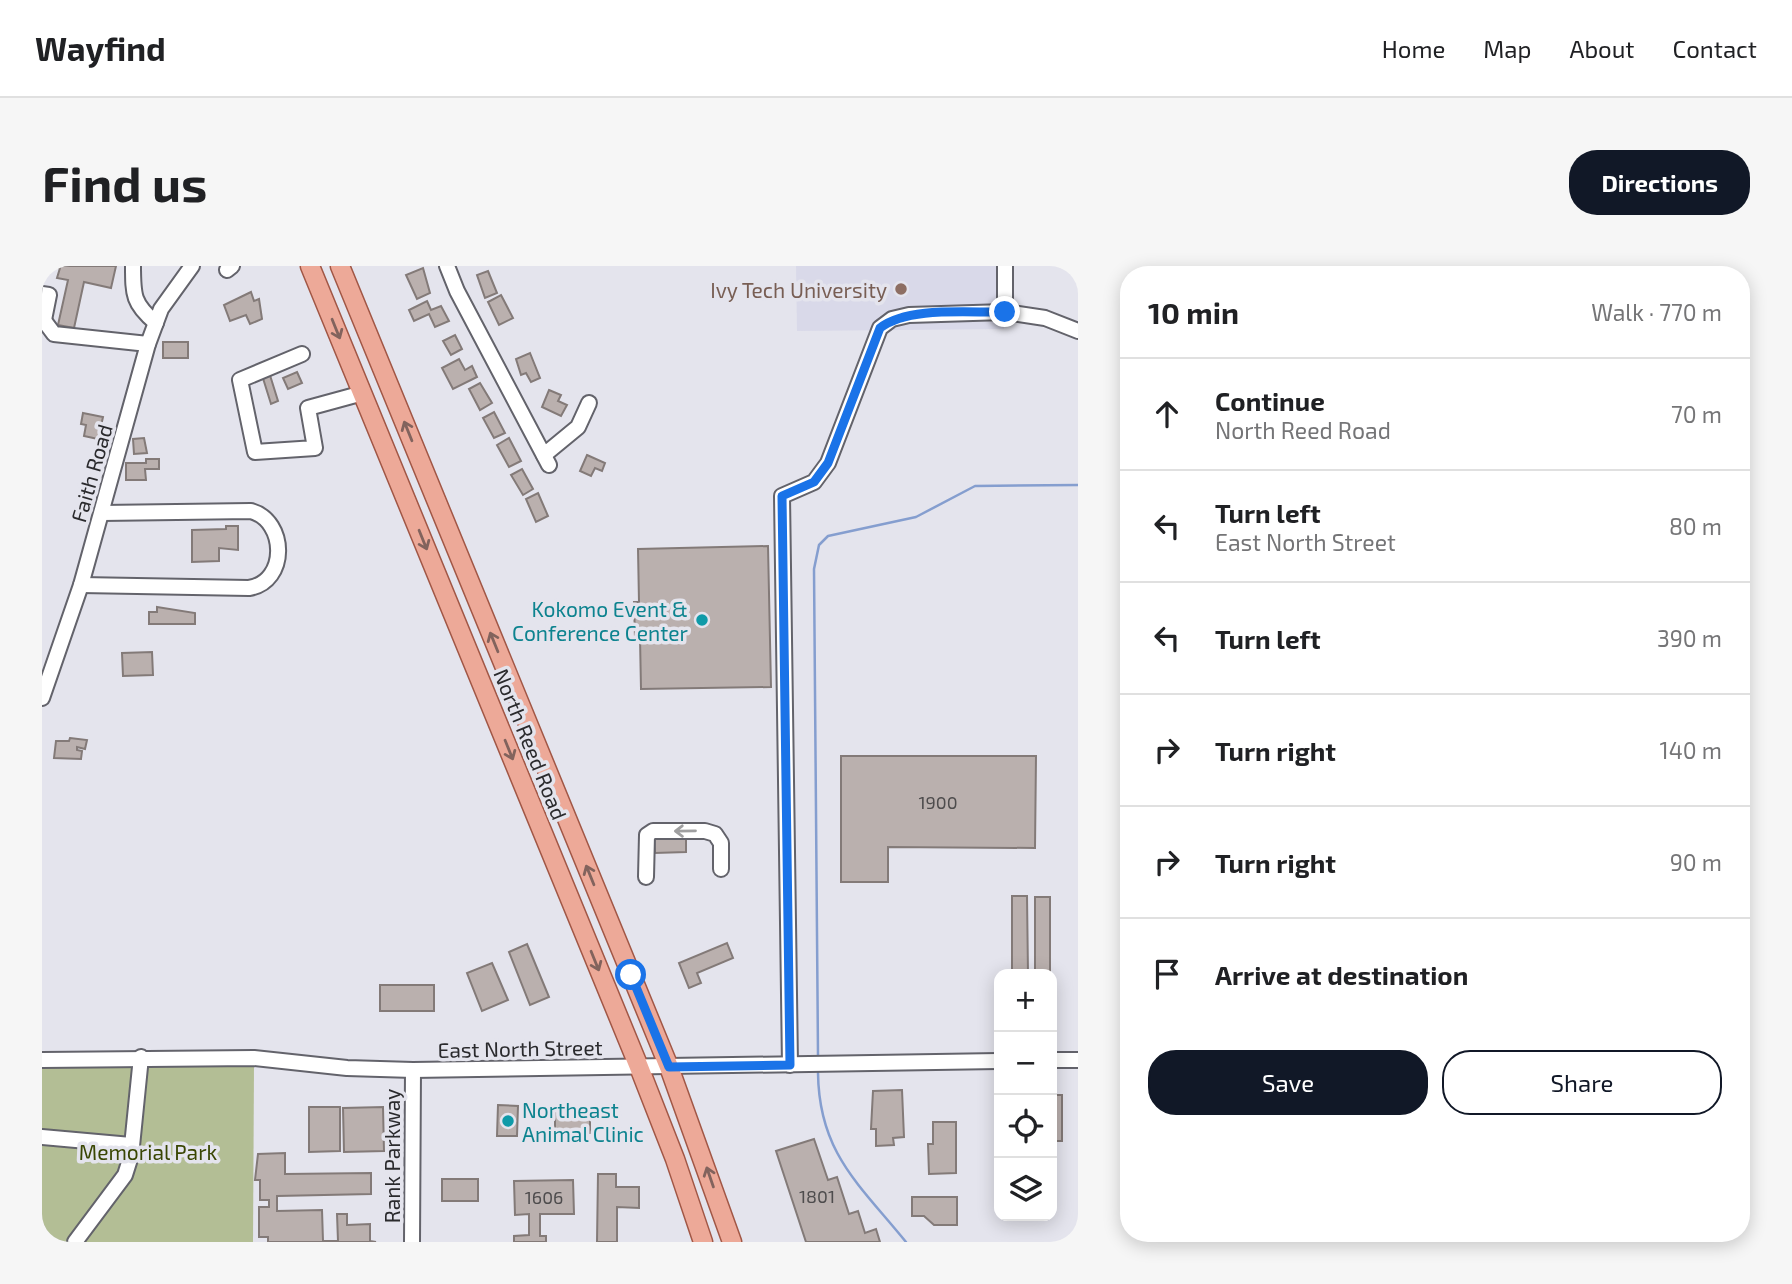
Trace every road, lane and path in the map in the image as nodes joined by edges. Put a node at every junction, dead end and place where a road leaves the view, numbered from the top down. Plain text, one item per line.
1 (133, 266) edge
2 (192, 266) edge
3 (310, 266) edge
4 (341, 266) edge
5 (447, 266) edge
6 (1005, 266) edge
7 (45, 294) edge
8 (1005, 312) junction
9 (43, 319) edge
10 (156, 323) junction
11 (1078, 331) edge
12 (148, 344) junction
13 (302, 354) dead end
14 (363, 393) junction
15 (589, 403) dead end
16 (102, 513) junction
17 (81, 585) junction
18 (42, 698) edge
19 (720, 869) dead end
20 (646, 877) dead end
21 (141, 1057) junction
22 (1078, 1059) edge
23 (42, 1060) edge
24 (1057, 1060) edge
25 (994, 1061) edge
26 (790, 1065) junction
27 (639, 1067) junction
28 (669, 1067) junction
29 (413, 1070) junction
30 (42, 1137) edge
31 (131, 1145) junction
32 (75, 1242) edge
33 (412, 1242) edge
34 (702, 1242) edge
35 (732, 1242) edge

1 - 10 street
2 - 10 street, Faith Road
3 -> 14 main road, North Reed Road
28 -> 4 main road, North Reed Road
5 - 15 street
6 - 8 street
7 - 9 street
8 - 11 street
8 - 26 street
9 - 12 street
10 - 12 street, Faith Road
12 - 16 street, Faith Road
13 - 14 street
14 -> 27 main road, North Reed Road
16 - 17 street, Faith Road
16 - 17 street
17 - 18 street, Faith Road
19 -> 20 street
21 - 23 street, East North Street
21 - 29 street, East North Street
21 - 31 street
22 - 24 street
25 - 26 street, East North Street
26 - 28 street, East North Street
27 - 28 street, East North Street
27 - 29 street, East North Street
27 - 34 main road, North Reed Road
35 -> 28 main road, North Reed Road
29 - 33 street, Rank Parkway
30 - 31 street
31 - 32 street

